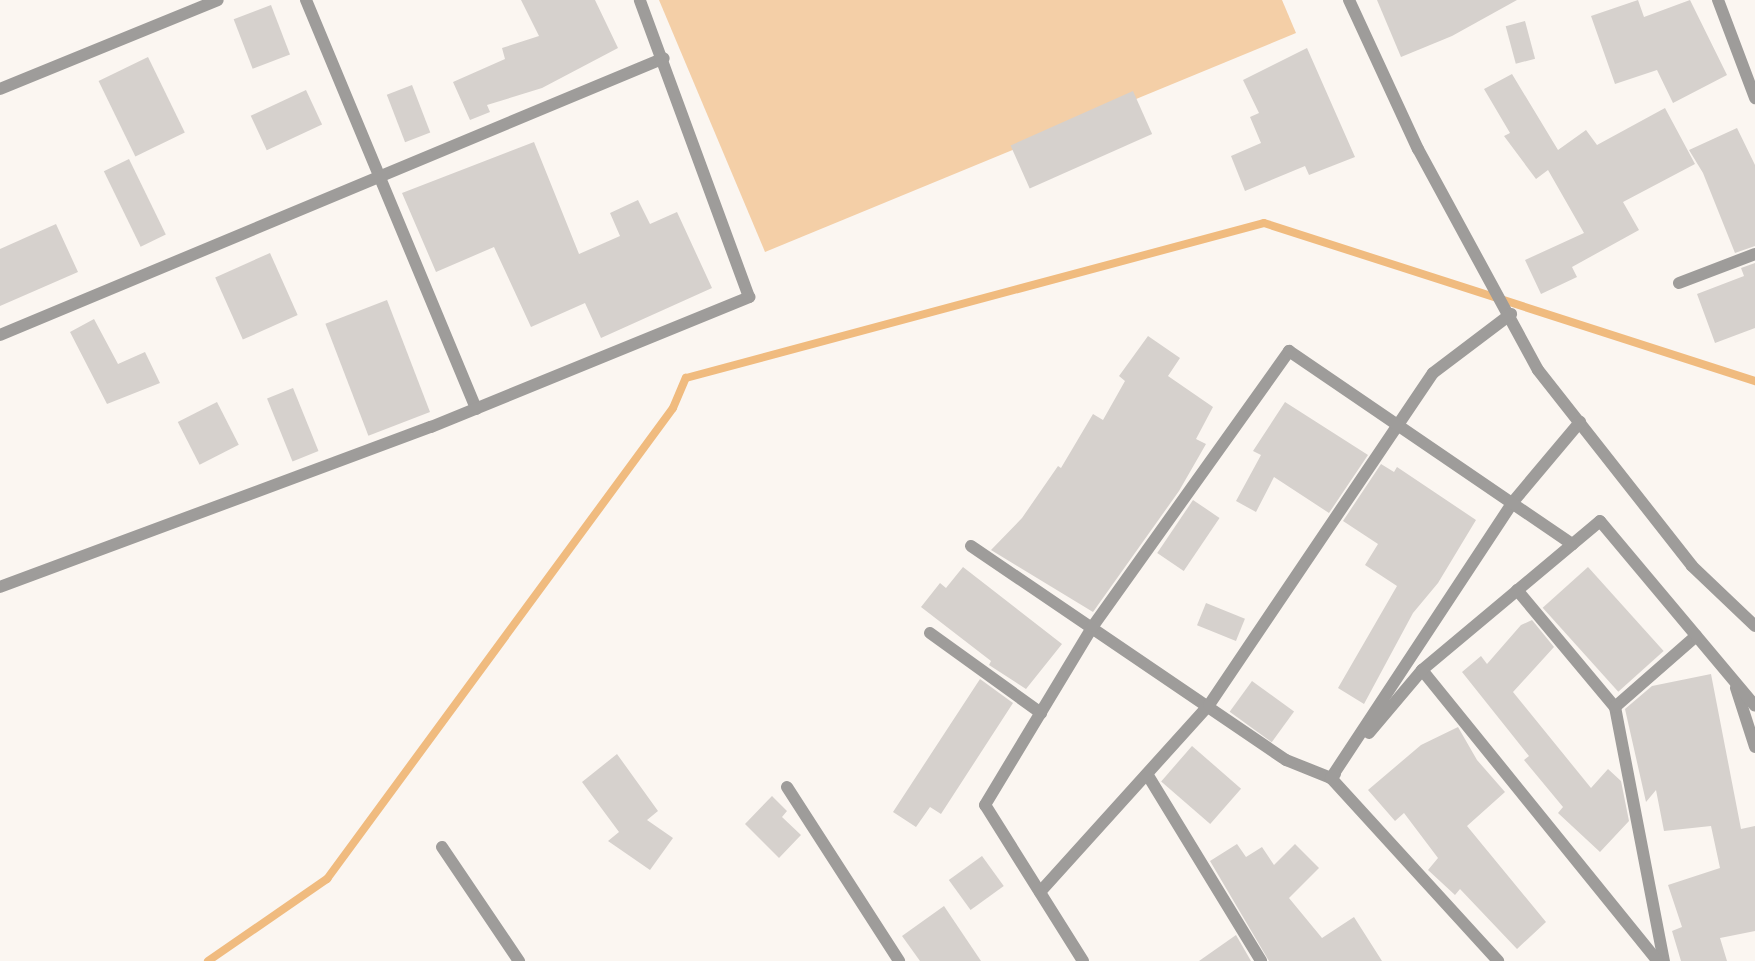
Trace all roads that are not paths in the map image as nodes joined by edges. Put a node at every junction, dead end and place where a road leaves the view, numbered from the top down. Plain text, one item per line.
1 (218, 0) edge
2 (306, 0) edge
3 (640, 0) edge
4 (1349, 0) edge
5 (1718, 0) edge
6 (664, 58) junction
7 (0, 89) edge
8 (1755, 98) edge
9 (380, 177) junction
10 (1755, 254) edge
11 (1679, 283) dead end
12 (1511, 314) junction
13 (0, 335) edge
14 (476, 409) junction
15 (1580, 422) junction
16 (1397, 426) junction
17 (1512, 503) junction
18 (1572, 544) junction
19 (971, 546) dead end
20 (0, 587) edge
21 (1517, 590) junction
22 (1093, 626) junction
23 (1755, 626) edge
24 (930, 633) dead end
25 (1696, 636) junction
26 (1422, 670) junction
27 (1734, 681) junction
28 (1209, 705) junction
29 (1755, 706) edge
30 (1615, 707) junction
31 (1041, 713) junction
32 (1755, 747) edge
33 (1147, 774) junction
34 (1331, 778) junction
35 (787, 787) dead end
36 (442, 847) dead end
37 (1040, 892) junction
38 (519, 961) edge
39 (899, 961) edge
40 (1083, 961) edge
41 (1261, 961) edge
42 (1498, 961) edge
43 (1658, 961) edge
44 (1664, 961) edge

1 - 7 street
2 - 9 street
3 - 6 street
4 - 12 street
5 - 8 street
6 - 9 street
6 - 14 street
9 - 13 street
9 - 14 street
10 - 11 street
12 - 15 street
12 - 16 street
14 - 20 street
15 - 17 street
15 - 23 street
16 - 17 street
16 - 22 street
16 - 28 street
17 - 18 street
17 - 34 street
18 - 21 street
18 - 25 street
19 - 22 street
21 - 26 street
21 - 30 street
22 - 28 street
22 - 31 street
24 - 31 street
25 - 27 street
25 - 30 street
26 - 34 street
26 - 43 street
27 - 29 street
27 - 32 street
28 - 33 street
28 - 34 street
30 - 44 street
31 - 37 street
33 - 37 street
33 - 41 street
34 - 42 street
35 - 39 street
36 - 38 street
37 - 40 street

